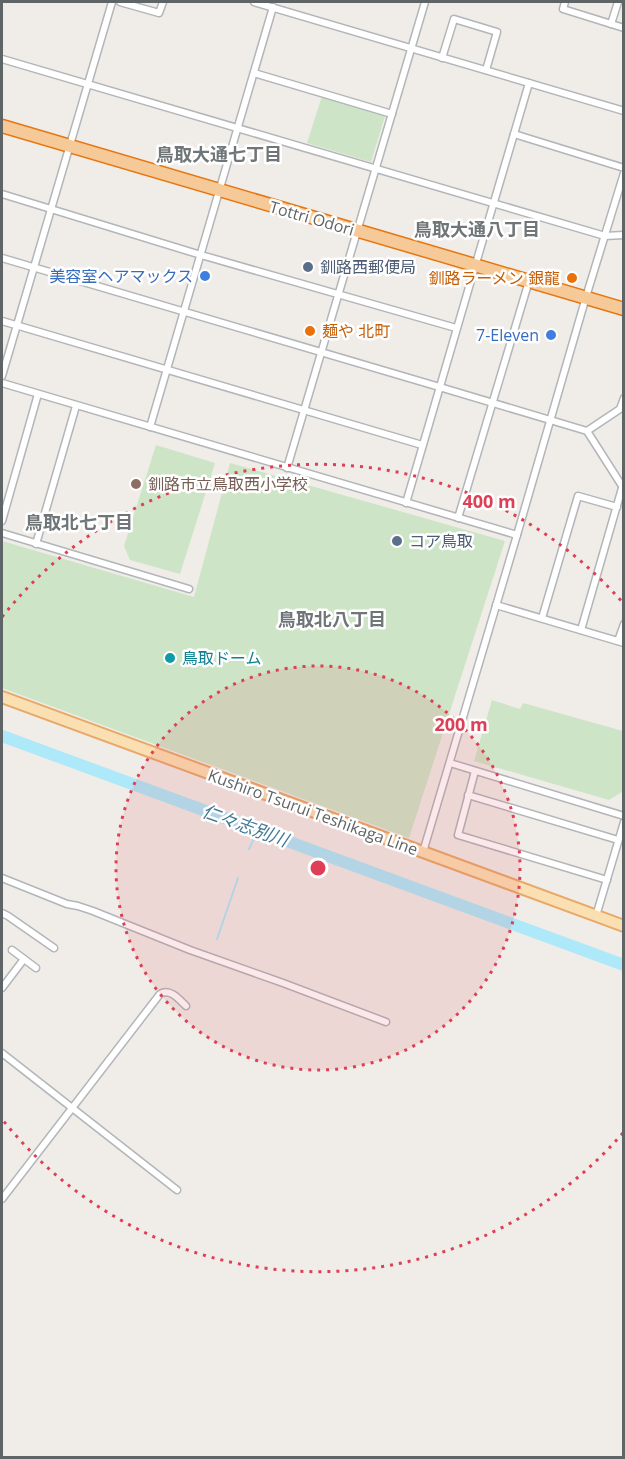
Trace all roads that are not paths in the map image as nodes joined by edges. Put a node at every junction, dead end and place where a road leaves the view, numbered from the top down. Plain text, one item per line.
1 (112, 2) edge
2 (120, 2) edge
3 (163, 2) edge
4 (254, 2) edge
5 (425, 2) edge
6 (565, 2) edge
7 (618, 2) edge
8 (273, 7) junction
9 (611, 24) junction
10 (624, 28) edge
11 (411, 49) junction
12 (442, 58) junction
13 (2, 59) edge
14 (486, 70) junction
15 (254, 73) junction
16 (529, 83) junction
17 (87, 84) junction
18 (624, 111) edge
19 (392, 114) junction
20 (2, 126) edge
21 (238, 128) junction
22 (514, 134) junction
23 (69, 146) junction
24 (376, 168) junction
25 (624, 170) edge
26 (220, 191) junction
27 (2, 194) edge
28 (493, 204) junction
29 (51, 209) junction
30 (357, 230) junction
31 (624, 235) edge
32 (605, 236) junction
33 (201, 255) junction
34 (2, 258) edge
35 (476, 266) junction
36 (34, 267) junction
37 (530, 281) junction
38 (339, 294) junction
39 (585, 297) junction
40 (624, 309) edge
41 (184, 311) junction
42 (2, 321) edge
43 (17, 326) junction
44 (456, 328) junction
45 (322, 353) junction
46 (167, 369) junction
47 (2, 376) edge
48 (2, 383) edge
49 (440, 387) junction
50 (38, 394) junction
51 (624, 398) edge
52 (492, 402) junction
53 (76, 406) junction
54 (305, 410) junction
55 (550, 420) junction
56 (150, 427) junction
57 (587, 431) junction
58 (422, 445) junction
59 (287, 468) junction
60 (624, 473) edge
61 (616, 478) junction
62 (623, 489) edge
63 (406, 503) junction
64 (617, 507) junction
65 (458, 518) junction
66 (2, 521) edge
67 (2, 534) edge
68 (518, 535) junction
69 (36, 544) junction
70 (189, 589) dead end
71 (496, 605) junction
72 (542, 618) junction
73 (624, 624) edge
74 (581, 630) junction
75 (621, 642) edge
76 (2, 697) edge
77 (450, 763) junction
78 (475, 771) junction
79 (468, 795) junction
80 (624, 816) edge
81 (624, 822) edge
82 (618, 840) junction
83 (423, 852) junction
84 (2, 878) edge
85 (607, 880) junction
86 (5, 915) edge
87 (596, 916) junction
88 (2, 924) edge
89 (624, 926) edge
90 (54, 948) dead end
91 (12, 950) dead end
92 (24, 959) junction
93 (36, 968) dead end
94 (2, 987) edge
95 (186, 1005) dead end
96 (386, 1022) dead end
97 (2, 1053) edge
98 (72, 1108) junction
99 (177, 1190) dead end
100 (2, 1199) edge

1 - 17 street
2 - 3 street
4 - 8 street
5 - 11 street
6 - 9 street
7 - 9 street
8 - 11 street
8 - 15 street
9 - 10 street
11 - 12 street
11 - 19 street
12 - 14 street
12 - 14 street
13 - 17 street
14 - 16 street
15 - 19 street
15 - 21 street
16 - 18 street
16 - 22 street
17 - 21 street
17 - 23 street
19 - 24 street
20 - 23 highway, Tottri Odori
21 - 24 street
21 - 26 street
22 - 25 street
22 - 28 street
23 - 26 highway, Tottri Odori
23 - 29 street
24 - 28 street
24 - 30 street
25 - 32 street
26 - 30 highway, Tottri Odori
26 - 33 street
27 - 29 street
28 - 32 street
28 - 35 street
29 - 33 street
29 - 36 street
30 - 35 highway, Tottri Odori
30 - 38 street
31 - 32 street
32 - 39 street
33 - 38 street
33 - 41 street
34 - 36 street
35 - 37 highway, Tottri Odori
35 - 44 street
36 - 41 street
36 - 43 street
37 - 39 highway, Tottri Odori
37 - 52 street
38 - 44 street
38 - 45 street
39 - 40 highway, Tottri Odori
39 - 55 street
41 - 45 street
41 - 46 street
42 - 43 street
43 - 46 street
43 - 47 street
44 - 49 street
45 - 49 street
45 - 54 street
46 - 54 street
46 - 56 street
48 - 50 street
49 - 52 street
49 - 58 street
50 - 53 street
50 - 66 street
51 - 57 street
52 - 55 street
52 - 65 street
53 - 56 street
53 - 69 street
54 - 58 street
54 - 59 street
55 - 57 street
55 - 68 street
56 - 59 street
57 - 61 street
58 - 63 street
59 - 63 street
60 - 61 street
61 - 62 street
62 - 64 street
63 - 65 street
64 - 72 street
64 - 74 street
65 - 68 street
67 - 69 street
68 - 71 street
69 - 70 street
71 - 72 street
71 - 77 street
72 - 74 street
73 - 75 street
74 - 75 street
76 - 83 main road, Kushiro Tsurui Teshikaga Line
77 - 78 street
77 - 83 street
78 - 79 street
78 - 80 street
79 - 82 street
79 - 85 street
81 - 82 street
82 - 85 street
83 - 87 main road, Kushiro Tsurui Teshikaga Line
84 - 96 street
85 - 87 street
86 - 88 street
86 - 90 street
87 - 89 main road, Kushiro Tsurui Teshikaga Line
91 - 92 street
92 - 93 street
92 - 94 street
95 - 98 street
97 - 98 street
98 - 99 street
98 - 100 street

